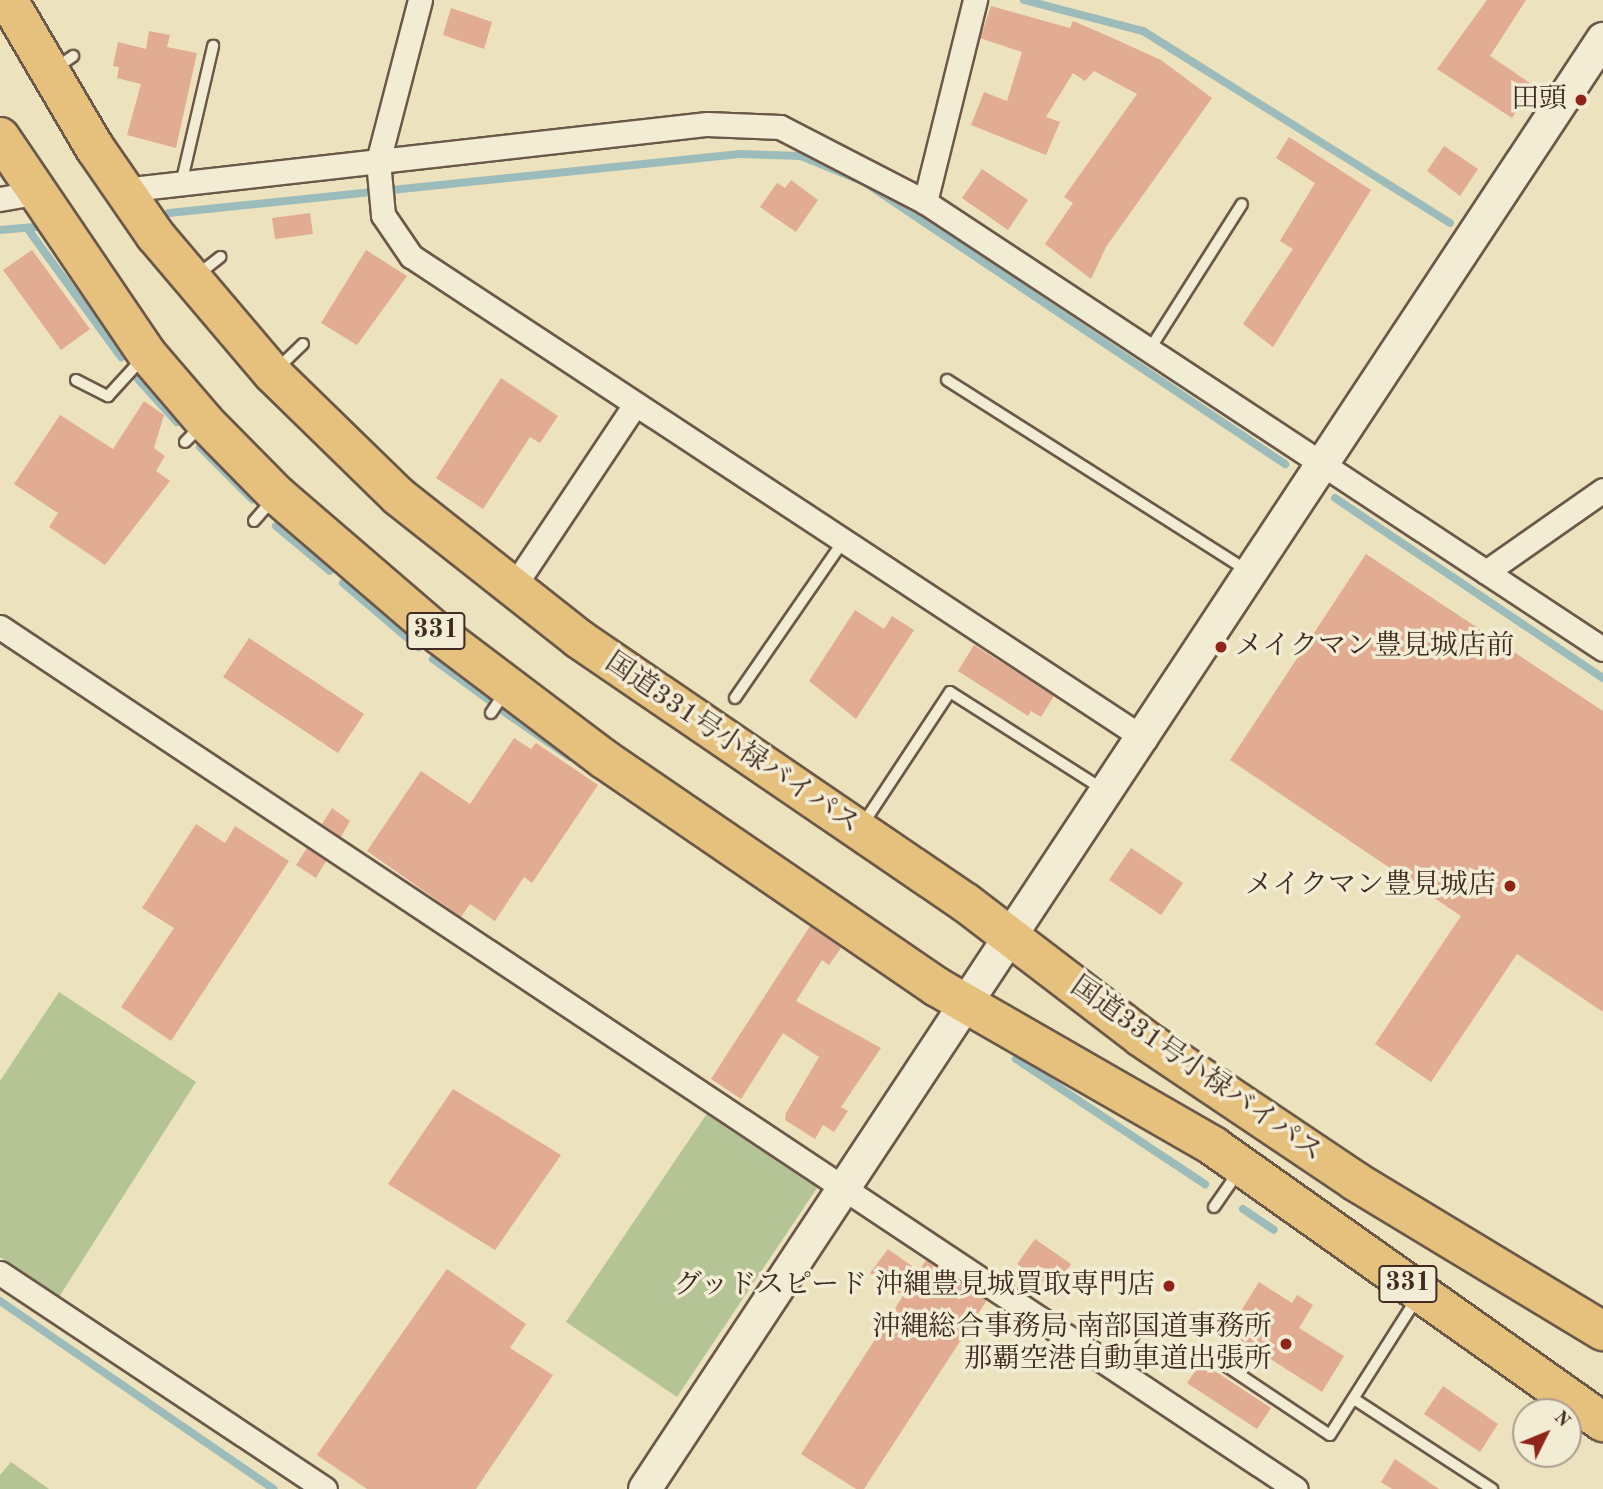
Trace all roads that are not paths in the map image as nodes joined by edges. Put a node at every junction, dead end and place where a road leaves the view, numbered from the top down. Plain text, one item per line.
1 (8, 0) edge
2 (420, 0) edge
3 (975, 0) edge
4 (1603, 39) edge
5 (213, 46) dead end
6 (0, 137) edge
7 (378, 166) junction
8 (181, 184) junction
9 (123, 190) junction
10 (17, 196) edge
11 (925, 202) junction
12 (1242, 204) dead end
13 (303, 344) dead end
14 (1148, 353) junction
15 (147, 354) junction
16 (273, 374) junction
17 (76, 380) dead end
18 (947, 380) dead end
19 (635, 406) junction
20 (1322, 467) junction
21 (1603, 491) edge
22 (842, 543) junction
23 (1486, 572) junction
24 (1253, 574) junction
25 (512, 589) junction
26 (0, 626) edge
27 (1603, 649) edge
28 (735, 698) dead end
29 (1145, 739) junction
30 (1110, 793) junction
31 (859, 830) junction
32 (1013, 939) junction
33 (968, 1006) junction
34 (1243, 1166) junction
35 (847, 1192) junction
36 (1214, 1206) dead end
37 (0, 1273) edge
38 (1421, 1293) junction
39 (1603, 1331) edge
40 (1134, 1335) dead end
41 (1219, 1361) dead end
42 (1114, 1368) junction
43 (1353, 1399) junction
44 (1603, 1422) edge
45 (326, 1489) edge
46 (645, 1489) edge
47 (1296, 1489) edge
48 (1492, 1489) edge

1 - 9 highway, 国道331号小禄バイパス / 331
2 - 7 street
3 - 11 street
4 - 20 street
5 - 8 lane
6 - 10 highway, 国道331号小禄バイパス / 331
7 - 8 street
7 - 11 street
7 - 19 street
8 - 9 street
9 - 16 highway, 国道331号小禄バイパス / 331
10 - 15 highway, 国道331号小禄バイパス / 331
11 - 14 street
12 - 14 lane
13 - 16 lane
14 - 20 street
15 - 17 lane
15 - 33 highway, 国道331号小禄バイパス / 331
16 - 25 highway, 国道331号小禄バイパス / 331
18 - 24 lane
19 - 22 street
19 - 25 street
20 - 23 street
20 - 24 street
21 - 23 street
22 - 28 lane
22 - 29 street
23 - 27 street
24 - 29 street
25 - 31 highway, 国道331号小禄バイパス / 331
26 - 35 street
29 - 30 street
30 - 31 lane
30 - 32 street
31 - 32 highway, 国道331号小禄バイパス / 331
32 - 33 street
32 - 39 highway, 国道331号小禄バイパス / 331
33 - 34 highway, 国道331号小禄バイパス / 331
33 - 35 street
34 - 36 lane
34 - 38 highway, 国道331号小禄バイパス / 331
35 - 42 street
35 - 46 street
37 - 45 street
38 - 43 lane
38 - 44 highway, 国道331号小禄バイパス / 331
40 - 42 lane
41 - 43 lane
42 - 47 street
43 - 48 lane

